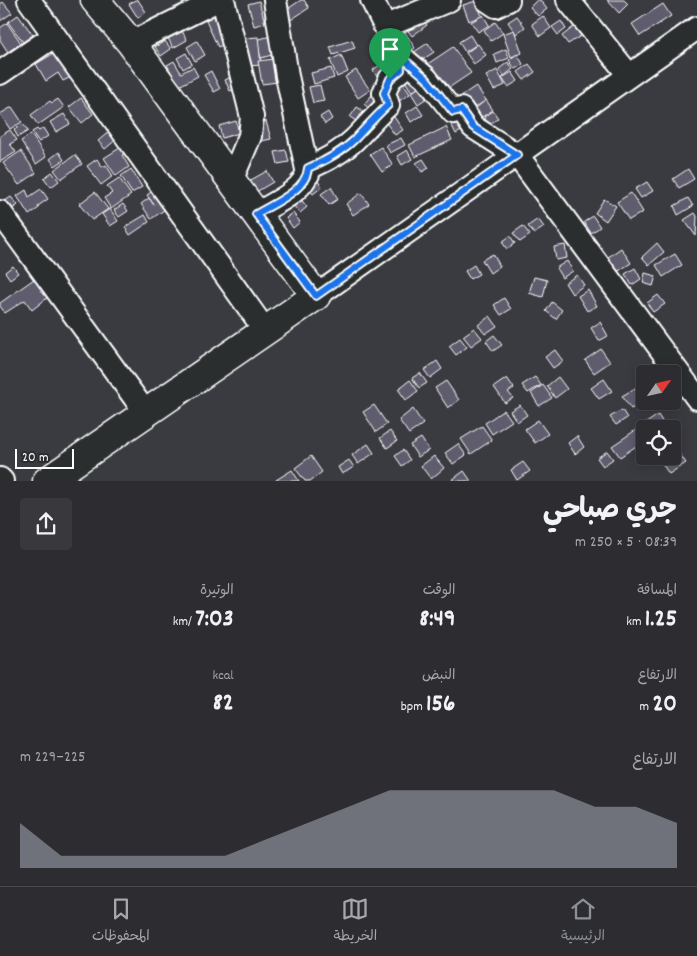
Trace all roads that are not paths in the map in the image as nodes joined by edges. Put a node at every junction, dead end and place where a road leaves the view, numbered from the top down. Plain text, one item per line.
1 (29, 0) edge
2 (95, 0) edge
3 (218, 0) edge
4 (223, 0) edge
5 (275, 0) edge
6 (372, 0) edge
7 (449, 0) edge
8 (487, 0) edge
9 (508, 0) edge
10 (580, 5) edge
11 (386, 26) junction
12 (697, 28) edge
13 (54, 36) junction
14 (131, 43) junction
15 (399, 55) junction
16 (0, 73) edge
17 (629, 75) junction
18 (517, 155) junction
19 (308, 174) junction
20 (232, 180) junction
21 (0, 212) edge
22 (256, 214) junction
23 (316, 296) junction
24 (265, 330) junction
25 (697, 398) edge
26 (146, 413) junction
27 (47, 481) edge

1 - 13 street
2 - 14 street
3 - 14 street
4 - 20 street
5 - 19 street
6 - 11 street
7 - 11 street
8 - 9 street
10 - 17 street
11 - 15 street
12 - 17 street
13 - 16 street
13 - 24 street
14 - 20 street
15 - 18 street
15 - 19 street
17 - 18 street
18 - 23 street
18 - 25 street
19 - 22 street
20 - 22 street
21 - 26 street
22 - 23 street
23 - 24 street
24 - 26 street
26 - 27 street

